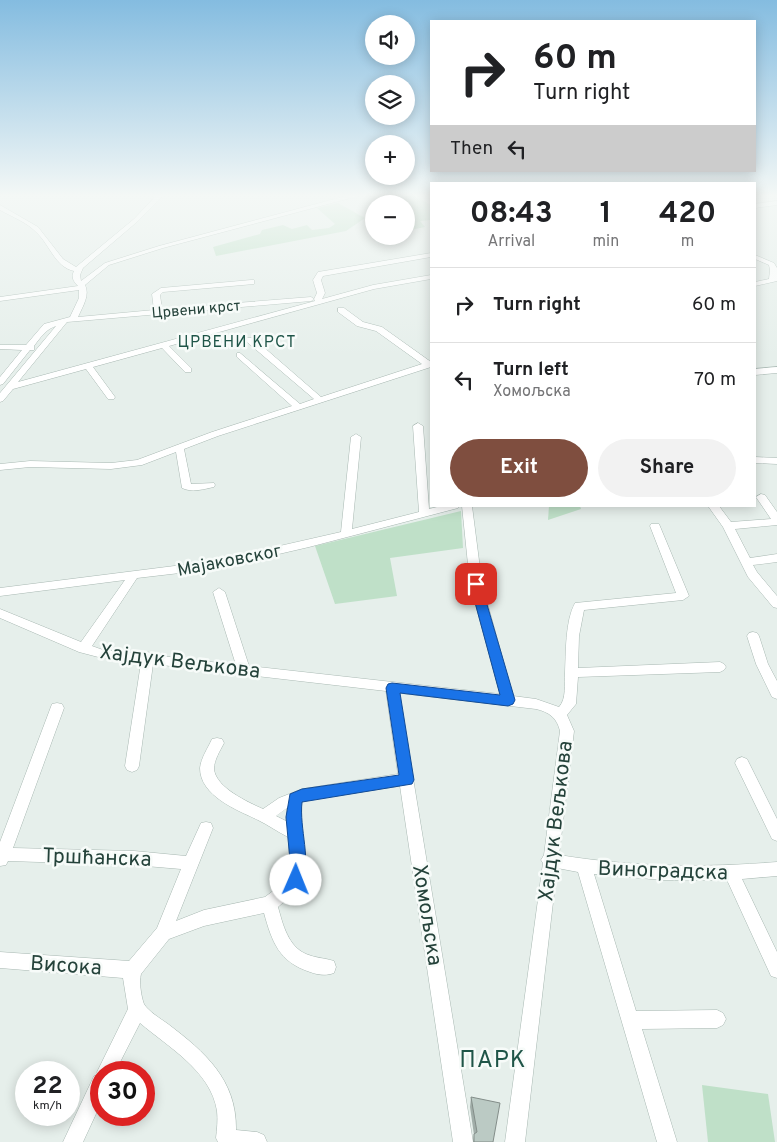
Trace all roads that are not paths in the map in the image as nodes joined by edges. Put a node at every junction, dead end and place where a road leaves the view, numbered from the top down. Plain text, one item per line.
1 (52, 249) edge
2 (99, 249) edge
3 (154, 249) edge
4 (430, 254) edge
5 (756, 257) edge
6 (775, 269) edge
7 (78, 270) junction
8 (430, 277) edge
9 (775, 280) edge
10 (251, 282) dead end
11 (756, 284) edge
12 (82, 286) junction
13 (0, 299) edge
14 (319, 300) junction
15 (341, 310) dead end
16 (157, 312) junction
17 (69, 320) junction
18 (250, 340) dead end
19 (164, 345) junction
20 (0, 347) edge
21 (27, 348) junction
22 (41, 348) junction
23 (240, 355) dead end
24 (430, 364) edge
25 (88, 366) junction
26 (188, 370) dead end
27 (777, 370) edge
28 (756, 372) edge
29 (0, 382) edge
30 (11, 387) junction
31 (110, 397) dead end
32 (0, 400) edge
33 (320, 400) junction
34 (298, 407) junction
35 (418, 426) dead end
36 (356, 437) dead end
37 (178, 448) junction
38 (756, 459) edge
39 (777, 461) edge
40 (0, 467) edge
41 (210, 485) dead end
42 (761, 497) dead end
43 (450, 507) edge
44 (467, 507) edge
45 (714, 507) edge
46 (424, 514) junction
47 (777, 521) edge
48 (655, 526) dead end
49 (728, 526) junction
50 (346, 534) junction
51 (777, 558) edge
52 (746, 562) junction
53 (134, 575) junction
54 (0, 592) edge
55 (219, 592) dead end
56 (777, 604) edge
57 (0, 612) edge
58 (753, 636) dead end
59 (83, 649) junction
60 (148, 658) junction
61 (720, 667) dead end
62 (244, 669) junction
63 (571, 673) junction
64 (392, 688) junction
65 (777, 694) edge
66 (508, 700) junction
67 (56, 708) dead end
68 (560, 714) junction
69 (217, 743) dead end
70 (742, 763) dead end
71 (132, 766) dead end
72 (407, 780) junction
73 (295, 798) junction
74 (264, 816) junction
75 (206, 828) dead end
76 (294, 834) junction
77 (777, 834) edge
78 (2, 858) edge
79 (549, 860) junction
80 (191, 863) junction
81 (584, 866) junction
82 (777, 869) edge
83 (732, 874) junction
84 (268, 904) junction
85 (163, 933) junction
86 (0, 960) edge
87 (328, 967) dead end
88 (133, 970) junction
89 (777, 970) edge
90 (137, 1010) junction
91 (717, 1019) dead end
92 (631, 1020) junction
93 (112, 1061) edge
94 (90, 1106) edge
95 (225, 1140) edge
96 (73, 1142) edge
97 (257, 1142) edge
98 (464, 1142) edge
99 (515, 1142) edge
100 (667, 1142) edge

1 - 7 street
2 - 7 street
3 - 12 street
4 - 14 street
5 - 6 street
6 - 9 street
7 - 12 street
8 - 14 street
9 - 11 street
10 - 16 street
12 - 13 street
12 - 17 street
14 - 16 street, Црвени крст
14 - 19 street
15 - 24 street
16 - 17 street, Црвени крст
17 - 21 street
17 - 22 street
18 - 33 street
19 - 25 street
19 - 26 street
20 - 21 street
21 - 22 street
21 - 29 street
22 - 30 street
23 - 34 street
24 - 33 street
25 - 30 street
25 - 31 street
27 - 28 street
30 - 32 street
33 - 34 street
34 - 37 street
35 - 46 street
36 - 50 street
37 - 40 street
37 - 41 street
38 - 39 street
42 - 47 street
43 - 46 street, Мајаковског
44 - 66 street
45 - 49 street
46 - 50 street, Мајаковског
47 - 49 street
48 - 63 street
49 - 52 street
50 - 53 street, Мајаковског
51 - 52 street
52 - 56 street
53 - 54 street, Мајаковског
53 - 59 street
55 - 62 street
57 - 59 street, Хајдук Вељкова
58 - 65 street
59 - 60 street, Хајдук Вељкова
60 - 62 street, Хајдук Вељкова
60 - 71 street
61 - 63 street
62 - 64 street, Хајдук Вељкова
63 - 68 street
64 - 66 street, Хајдук Вељкова
64 - 72 street, Хомољска
66 - 68 street, Хајдук Вељкова
67 - 78 street
68 - 79 street, Хајдук Вељкова
69 - 74 street
70 - 77 street
72 - 73 street
72 - 98 street, Хомољска
73 - 74 street
73 - 76 street
74 - 76 street
75 - 80 street
76 - 84 street
78 - 80 street, Тршћанска
79 - 81 street, Виноградска
79 - 99 street, Хајдук Вељкова
80 - 85 street
81 - 83 street, Виноградска
81 - 92 street
82 - 83 street, Виноградска
83 - 89 street
84 - 85 street
84 - 87 street
85 - 88 street
86 - 88 street, Висока
88 - 90 street
90 - 93 street
90 - 95 street
91 - 92 street
92 - 100 street
94 - 96 street
95 - 97 street

